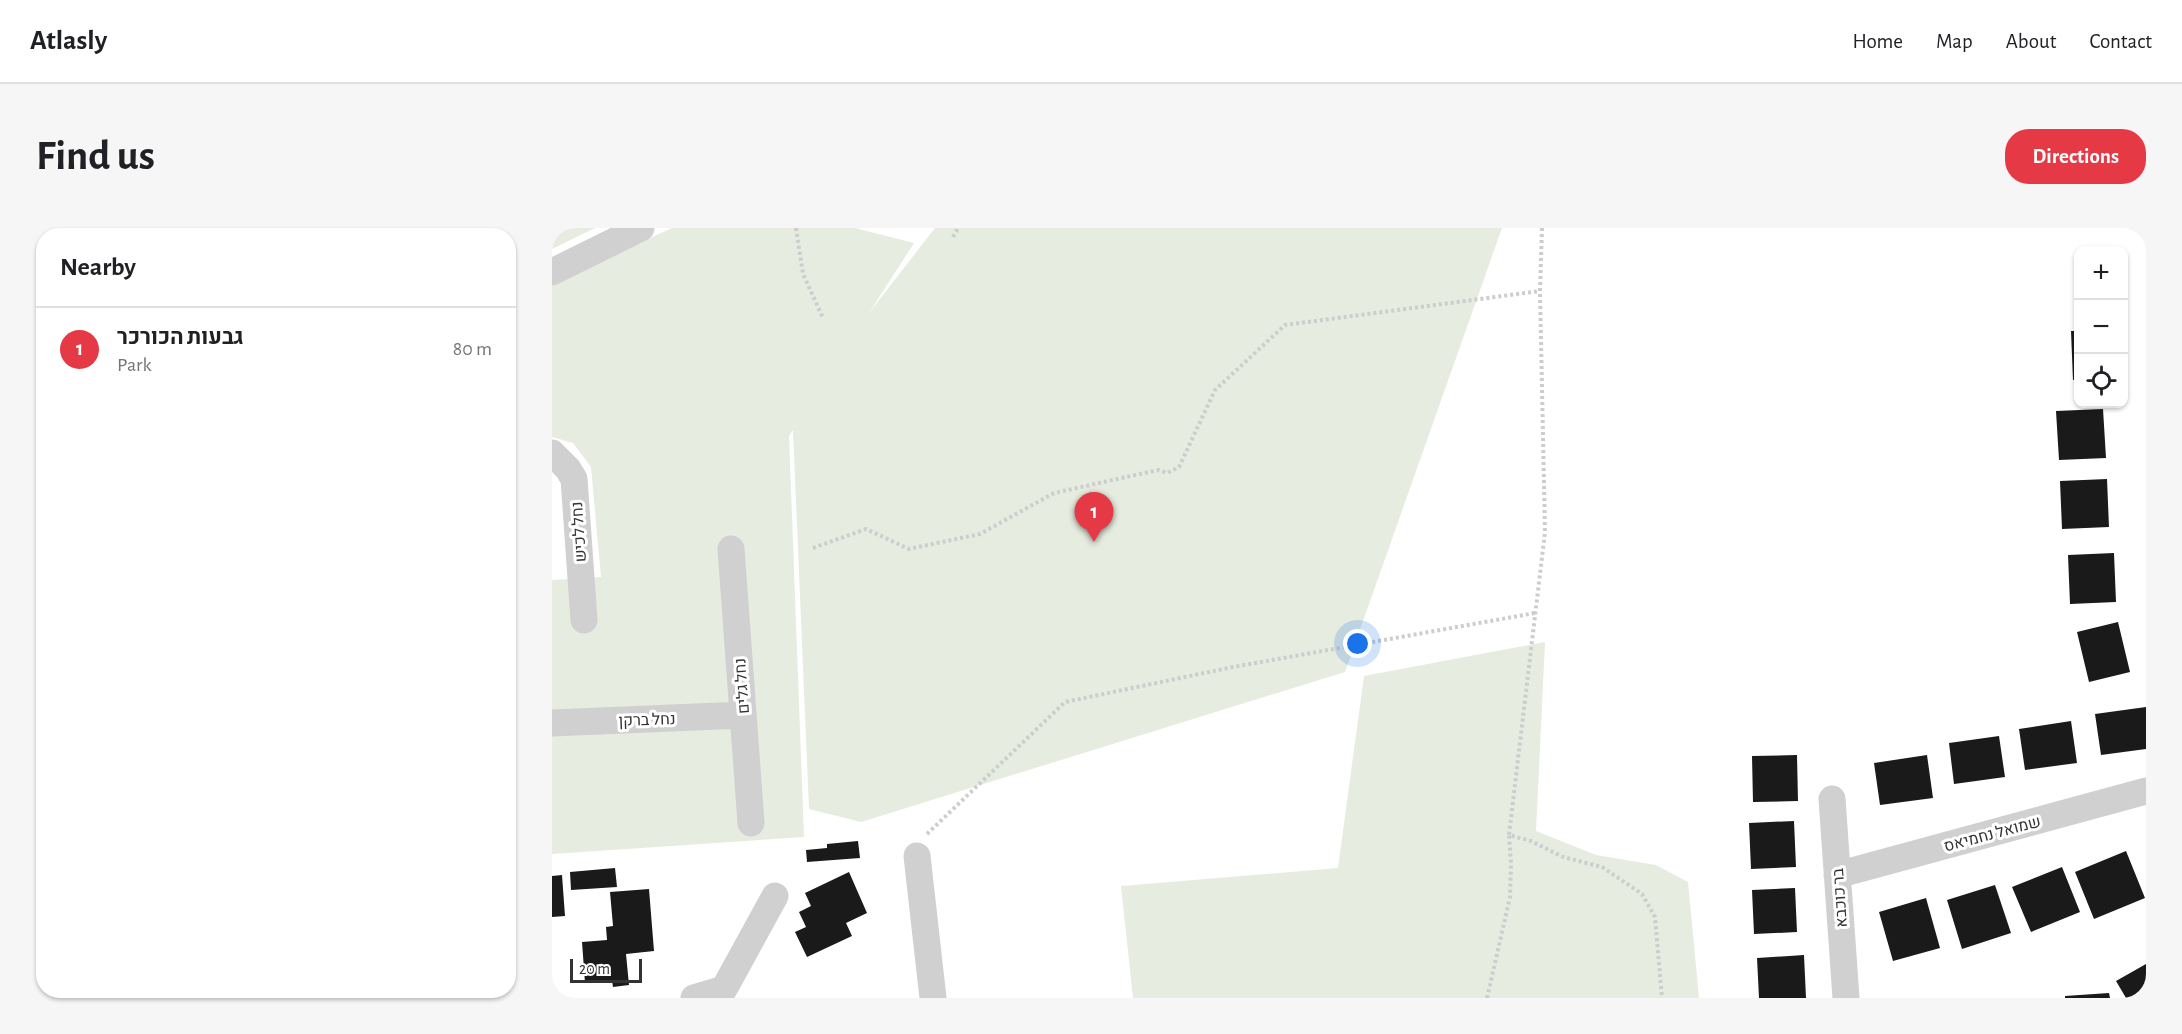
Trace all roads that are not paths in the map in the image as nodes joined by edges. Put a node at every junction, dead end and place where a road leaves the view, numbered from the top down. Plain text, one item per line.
1 (641, 228) edge
2 (552, 272) edge
3 (552, 453) edge
4 (731, 549) dead end
5 (584, 620) dead end
6 (743, 715) junction
7 (552, 723) edge
8 (2146, 791) edge
9 (1832, 799) dead end
10 (751, 823) dead end
11 (917, 856) road end
12 (1837, 875) junction
13 (776, 896) dead end
14 (694, 998) edge
15 (933, 998) edge
16 (1846, 998) edge

1 - 2 street
3 - 5 street, נחל לכיש
4 - 6 street, נחל גלים
6 - 7 street, נחל ברקן
6 - 10 street, נחל גלים
8 - 12 street, שמואל נחמיאס
9 - 12 street, בר כוכבא
11 - 15 street
12 - 16 street, בר כוכבא
13 - 14 street

